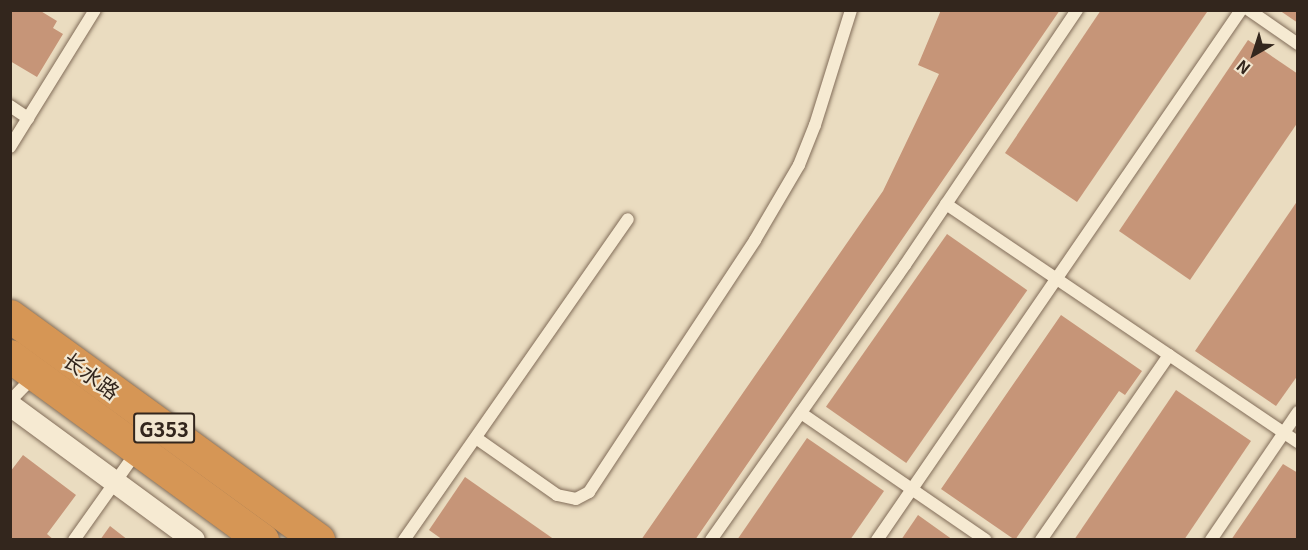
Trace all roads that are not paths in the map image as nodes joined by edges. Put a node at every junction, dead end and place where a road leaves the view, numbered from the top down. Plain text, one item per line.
1 (95, 10) edge
2 (851, 10) edge
3 (1077, 10) edge
4 (1241, 10) edge
5 (1249, 10) edge
6 (1298, 44) edge
7 (10, 106) edge
8 (28, 118) junction
9 (10, 147) edge
10 (946, 204) junction
11 (628, 219) dead end
12 (1056, 279) junction
13 (10, 316) edge
14 (1168, 355) junction
15 (23, 365) edge
16 (10, 403) edge
17 (1298, 412) edge
18 (801, 413) junction
19 (1284, 433) junction
20 (476, 438) junction
21 (1298, 442) edge
22 (139, 450) junction
23 (115, 482) junction
24 (912, 489) junction
25 (74, 540) edge
26 (194, 540) edge
27 (262, 540) edge
28 (318, 540) edge
29 (404, 540) edge
30 (711, 540) edge
31 (876, 540) edge
32 (986, 540) edge
33 (1041, 540) edge
34 (1211, 540) edge

1 - 8 lane
2 - 20 lane
3 - 10 lane
4 - 12 lane
5 - 6 lane
7 - 8 lane
8 - 9 lane
10 - 12 lane
10 - 18 lane
11 - 20 lane
12 - 14 lane
12 - 24 lane
13 - 28 highway, 长水路 / G353
14 - 19 lane
14 - 33 lane
15 - 16 lane
15 - 22 highway, 长水路 / G353
16 - 23 street
17 - 19 lane
18 - 24 lane
18 - 30 lane
19 - 21 lane
19 - 34 lane
20 - 29 lane
22 - 23 lane
22 - 27 highway, 长水路 / G353
23 - 25 lane
23 - 26 street
24 - 31 lane
24 - 32 lane

